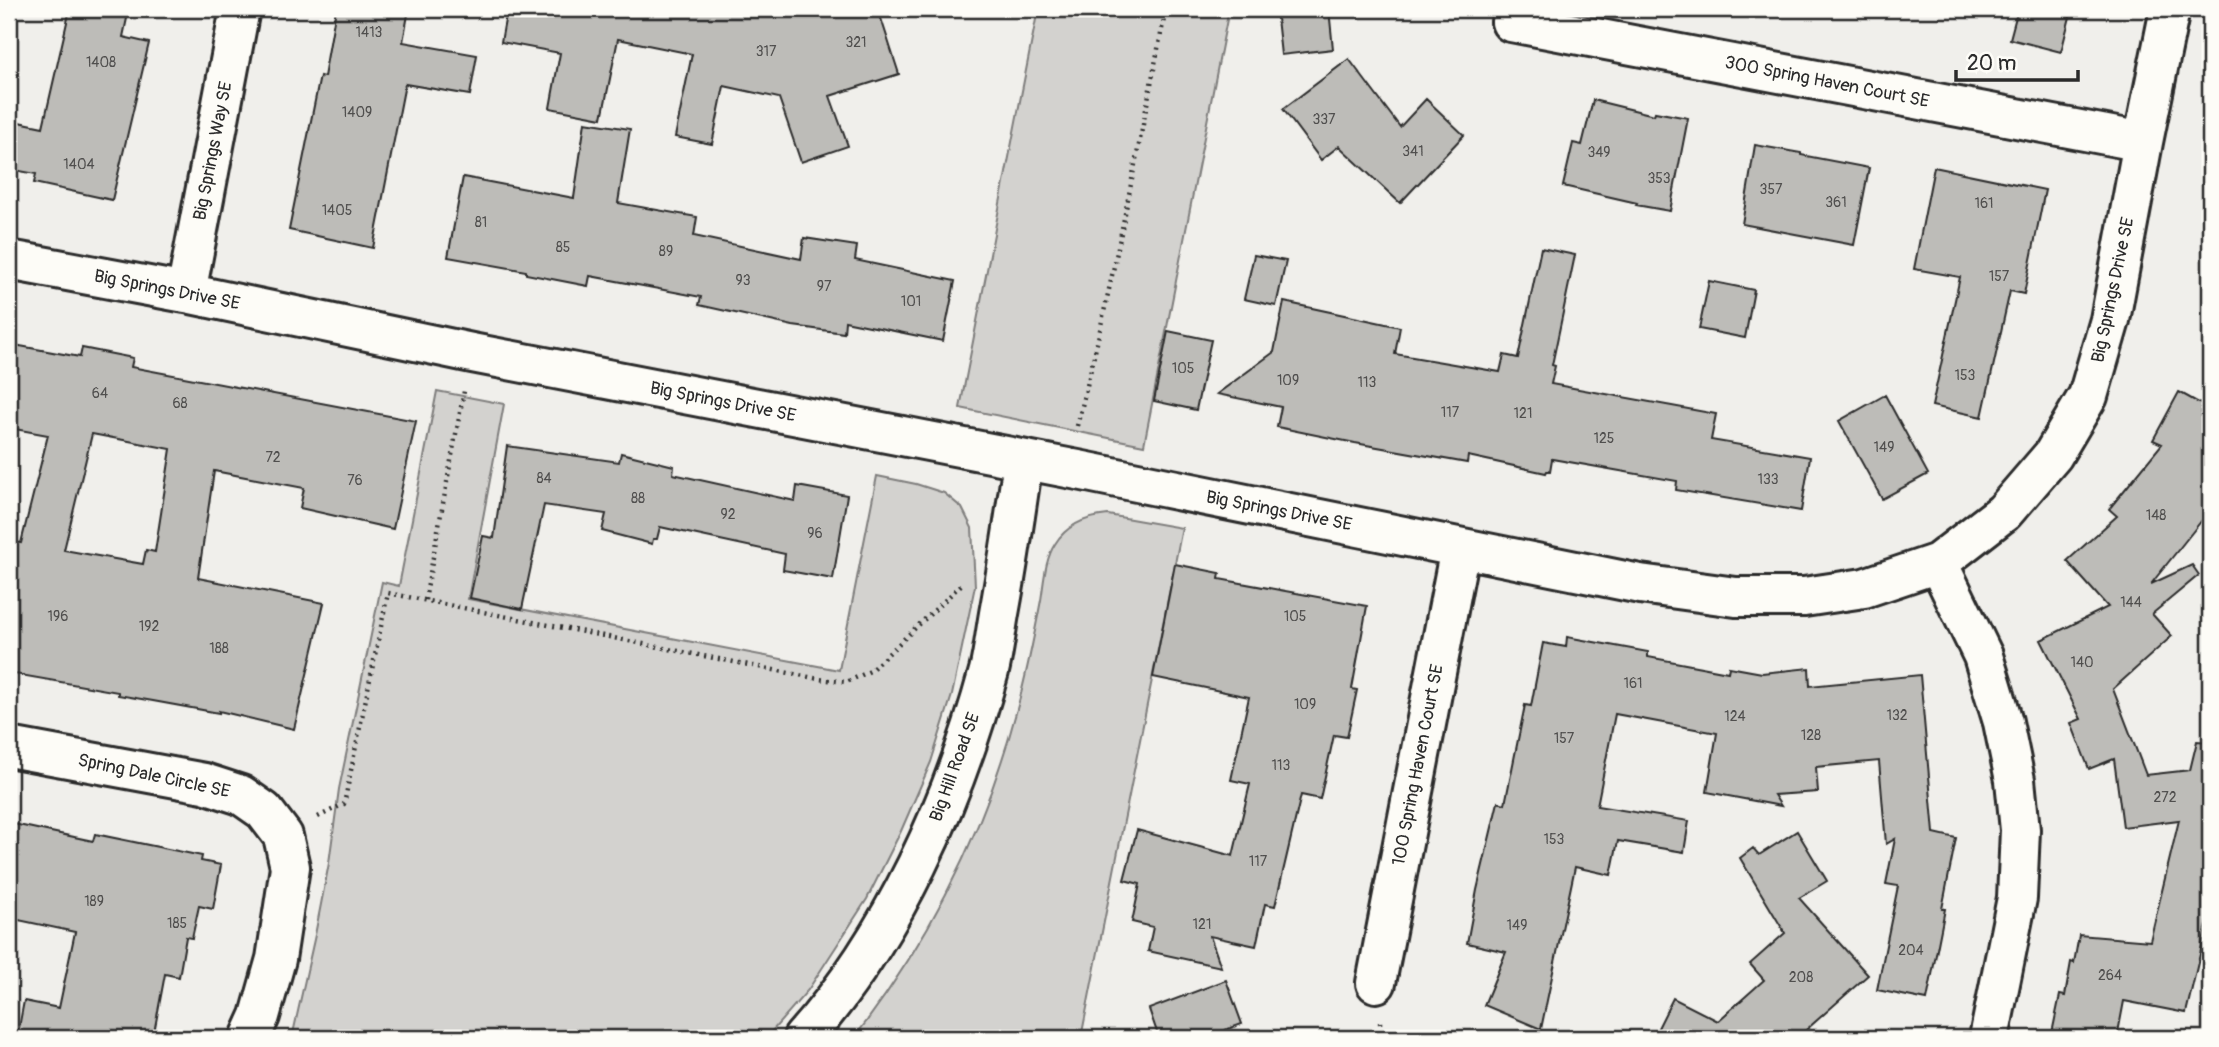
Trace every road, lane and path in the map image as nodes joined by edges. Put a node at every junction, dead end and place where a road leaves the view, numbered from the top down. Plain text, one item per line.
1 (240, 9) edge
2 (1166, 9) edge
3 (2171, 9) edge
4 (1511, 22) dead end
5 (2143, 142) junction
6 (9, 260) edge
7 (186, 293) junction
8 (472, 353) junction
9 (1077, 426) dead end
10 (1023, 461) junction
11 (1460, 548) junction
12 (1938, 563) junction
13 (968, 578) dead end
14 (425, 600) junction
15 (9, 747) edge
16 (283, 836) junction
17 (1376, 983) dead end
18 (250, 1038) edge
19 (803, 1038) edge
20 (1989, 1038) edge

1 - 7 street, Big Springs Way SE
2 - 9 path
3 - 5 street, Big Springs Drive SE
4 - 5 street, 300 Spring Haven Court SE
5 - 12 street, Big Springs Drive SE
6 - 7 street, Big Springs Drive SE
7 - 8 street, Big Springs Drive SE
8 - 10 street, Big Springs Drive SE
8 - 14 path
10 - 11 street, Big Springs Drive SE
10 - 19 street, Big Hill Road SE
11 - 12 street, Big Springs Drive SE
11 - 17 street, 100 Spring Haven Court SE
12 - 20 street
13 - 14 path
14 - 16 path
15 - 16 street, Spring Dale Circle SE
16 - 18 street, Spring Dale Circle SE

